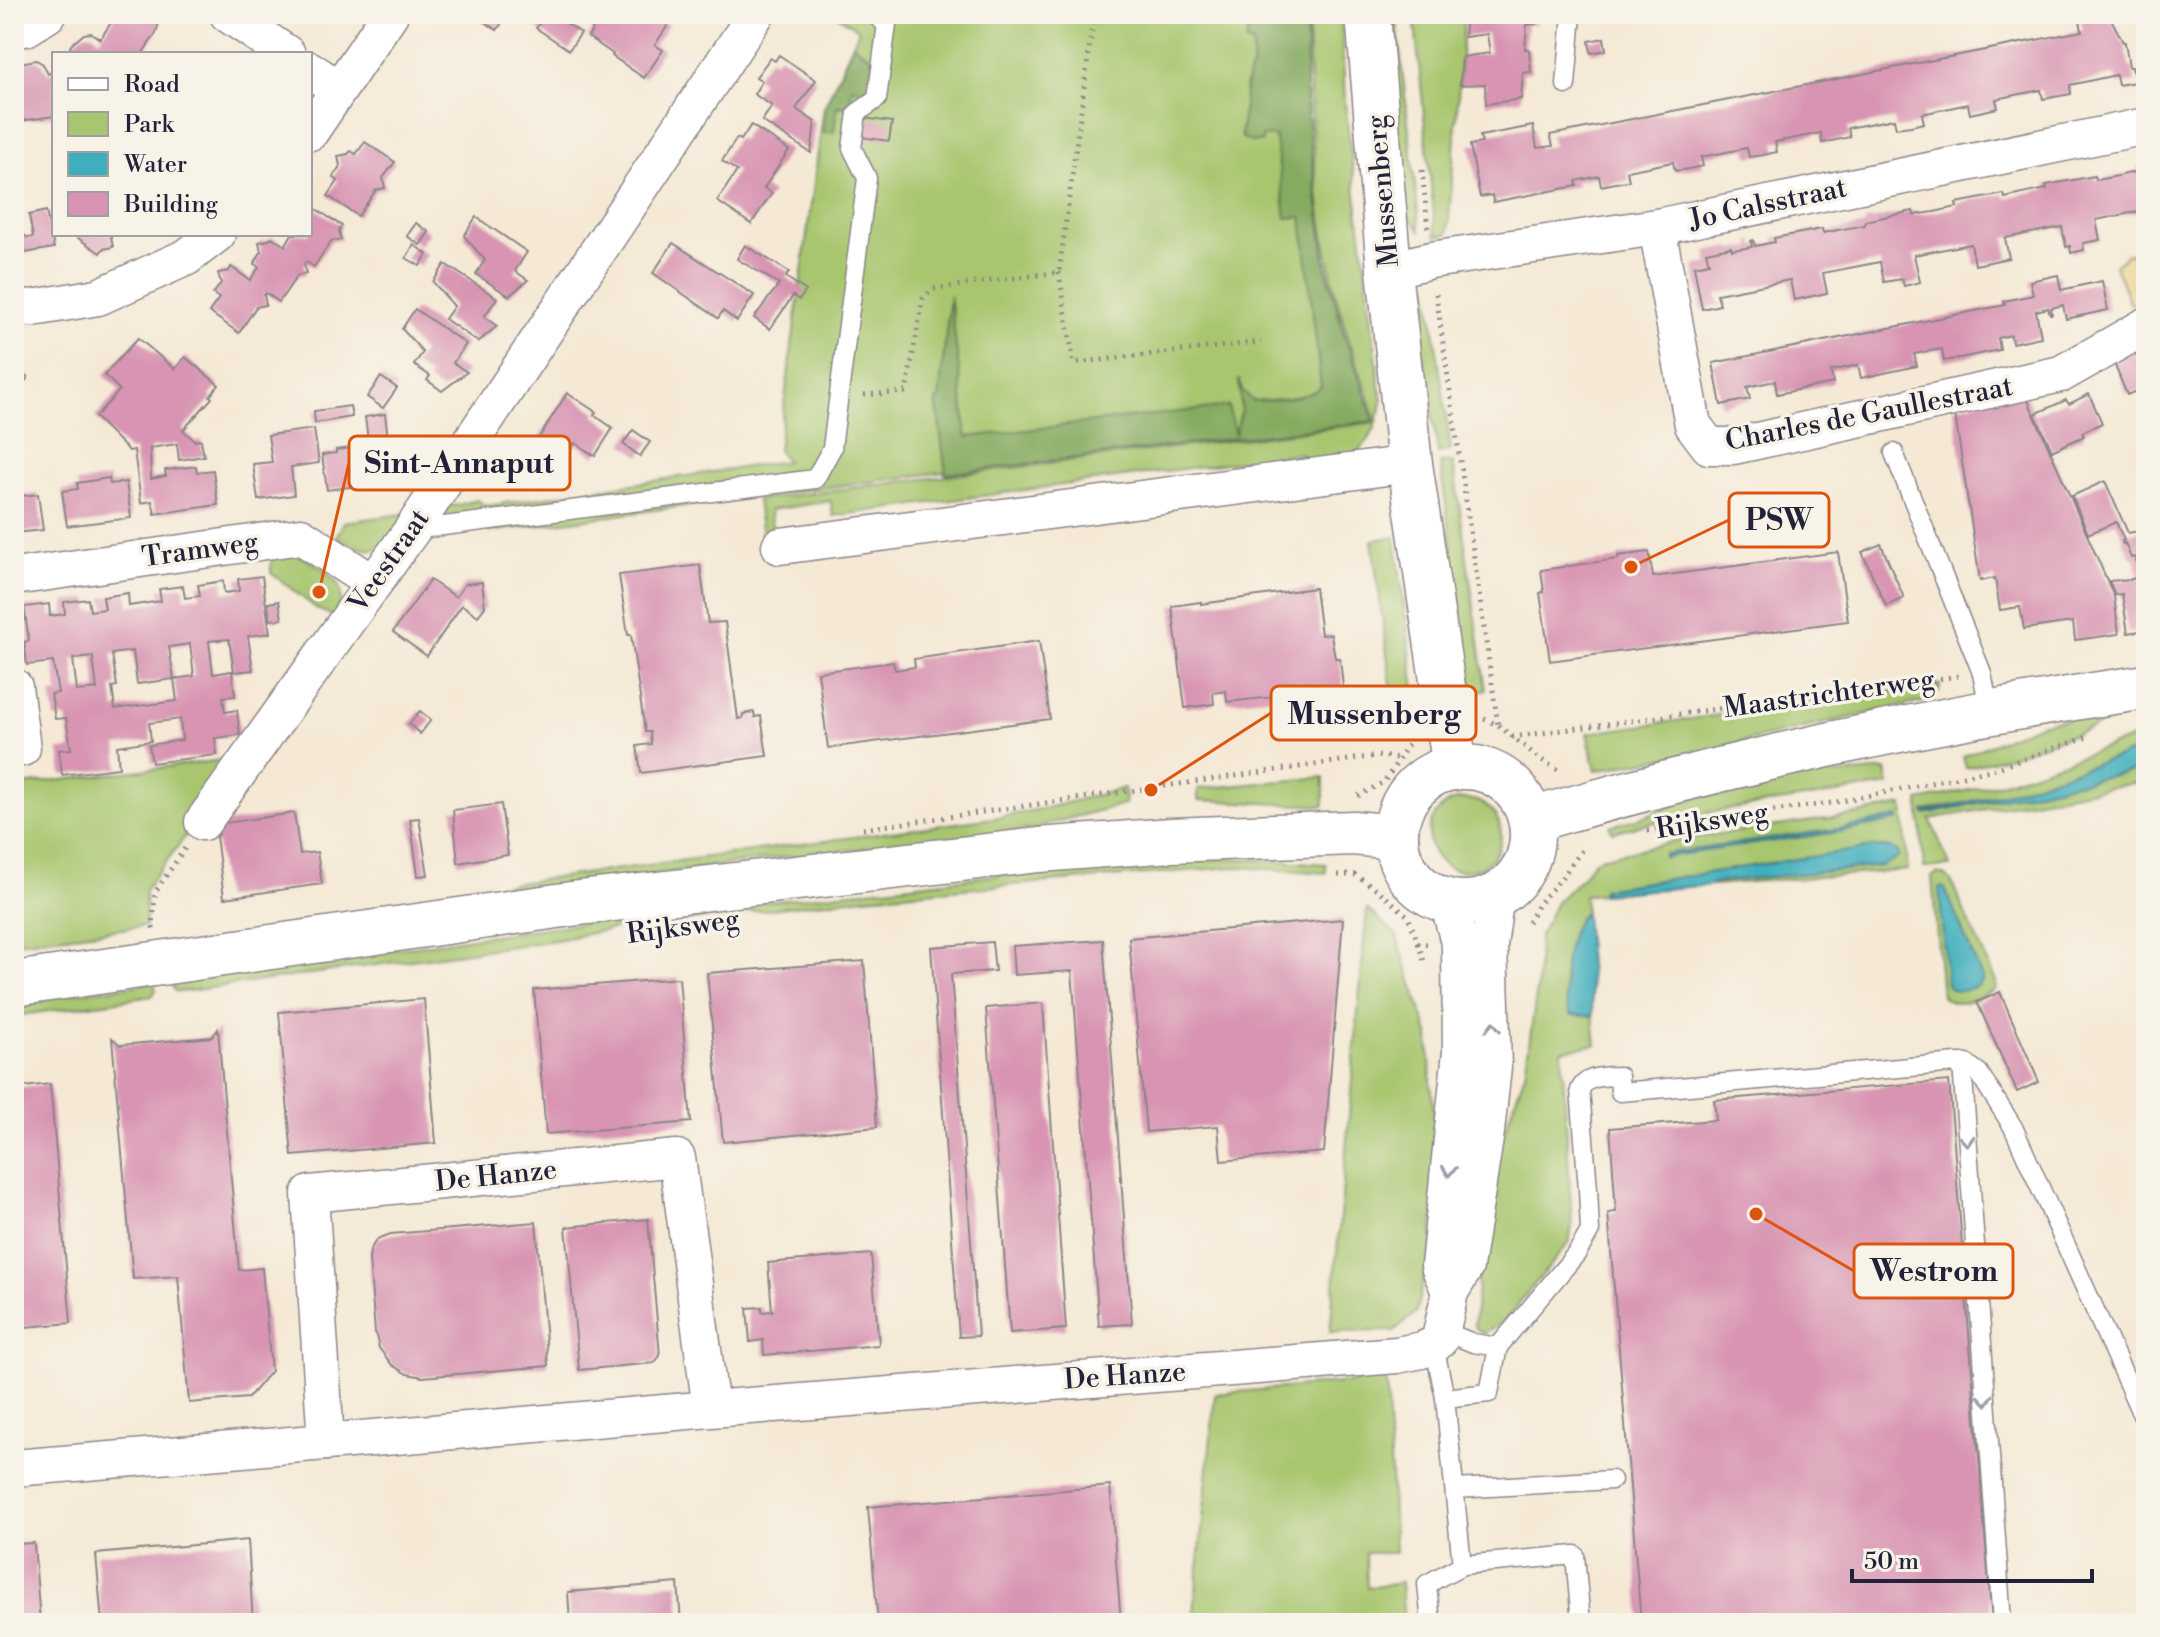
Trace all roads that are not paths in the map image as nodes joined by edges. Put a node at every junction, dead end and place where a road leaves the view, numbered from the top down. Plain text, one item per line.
1 (48, 14) edge
2 (228, 14) edge
3 (390, 14) edge
4 (756, 14) edge
5 (873, 14) edge
6 (1368, 14) edge
7 (1572, 14) edge
8 (14, 28) edge
9 (284, 52) edge
10 (324, 80) edge
11 (1566, 85) dead end
12 (312, 125) edge
13 (2146, 126) edge
14 (1657, 227) junction
15 (214, 236) edge
16 (1389, 270) junction
17 (14, 307) edge
18 (2146, 326) edge
19 (1894, 453) dead end
20 (1410, 464) junction
21 (412, 530) junction
22 (780, 546) dead end
23 (14, 577) edge
24 (373, 583) junction
25 (14, 687) edge
26 (2146, 687) edge
27 (1986, 693) junction
28 (22, 748) dead end
29 (1455, 768) junction
30 (1531, 820) junction
31 (203, 822) road end
32 (1396, 837) junction
33 (1496, 895) junction
34 (1448, 901) junction
35 (1475, 946) junction
36 (14, 984) edge
37 (1962, 1063) junction
38 (1438, 1338) junction
39 (1498, 1347) junction
40 (1445, 1398) junction
41 (711, 1409) junction
42 (2146, 1424) edge
43 (326, 1442) junction
44 (14, 1468) edge
45 (1612, 1480) dead end
46 (1455, 1489) junction
47 (1462, 1565) junction
48 (1431, 1623) edge
49 (1581, 1623) edge
50 (2002, 1623) edge

1 - 8 street
2 - 9 street
3 - 10 street
4 - 21 street, Veestraat
5 - 21 lane
6 - 16 main road, Mussenberg
7 - 11 lane
10 - 12 street
13 - 14 street, Jo Calsstraat
14 - 16 street, Jo Calsstraat
14 - 18 street, Charles de Gaullestraat
15 - 17 street
16 - 20 main road, Mussenberg
19 - 27 lane
20 - 22 street
20 - 29 main road, Mussenberg
21 - 24 street, Veestraat
23 - 24 street, Tramweg
24 - 31 street, Veestraat
25 - 28 street
26 - 27 main road, Maastrichterweg
27 - 30 main road, Maastrichterweg
29 - 30 main road
29 - 32 main road
30 - 33 main road
32 - 34 main road
32 - 36 main road, Rijksweg
33 - 34 main road
33 - 35 street
34 - 35 street
35 - 38 street
37 - 39 lane
37 - 42 lane
37 -> 50 lane
38 - 39 lane
38 - 40 lane
38 - 41 street, De Hanze
39 - 40 lane
40 - 46 lane
41 - 43 street, De Hanze
41 - 43 street, De Hanze
43 - 44 street, De Hanze
45 - 46 lane
46 - 47 lane
47 - 48 lane
47 - 49 lane

